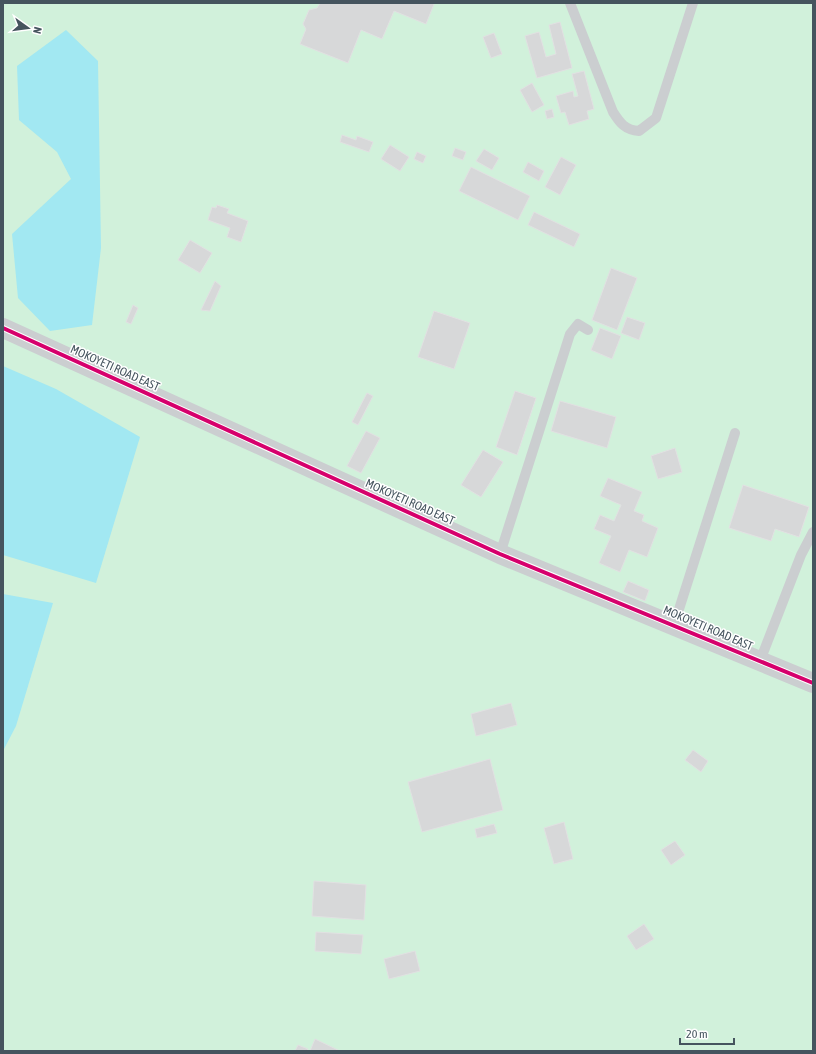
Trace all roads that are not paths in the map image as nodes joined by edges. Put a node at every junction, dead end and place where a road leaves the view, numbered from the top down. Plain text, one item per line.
1 (570, 3) edge
2 (693, 3) edge
3 (3, 328) edge
4 (588, 330) dead end
5 (735, 433) dead end
6 (813, 532) edge
7 (500, 554) junction
8 (674, 625) junction
9 (760, 661) junction
10 (813, 683) edge

1 - 2 lane
3 - 7 street, MOKOYETI ROAD EAST
4 - 7 lane
5 - 8 lane
6 - 9 lane
7 - 8 street, MOKOYETI ROAD EAST
8 - 9 street, MOKOYETI ROAD EAST
9 - 10 street, MOKOYETI ROAD EAST

